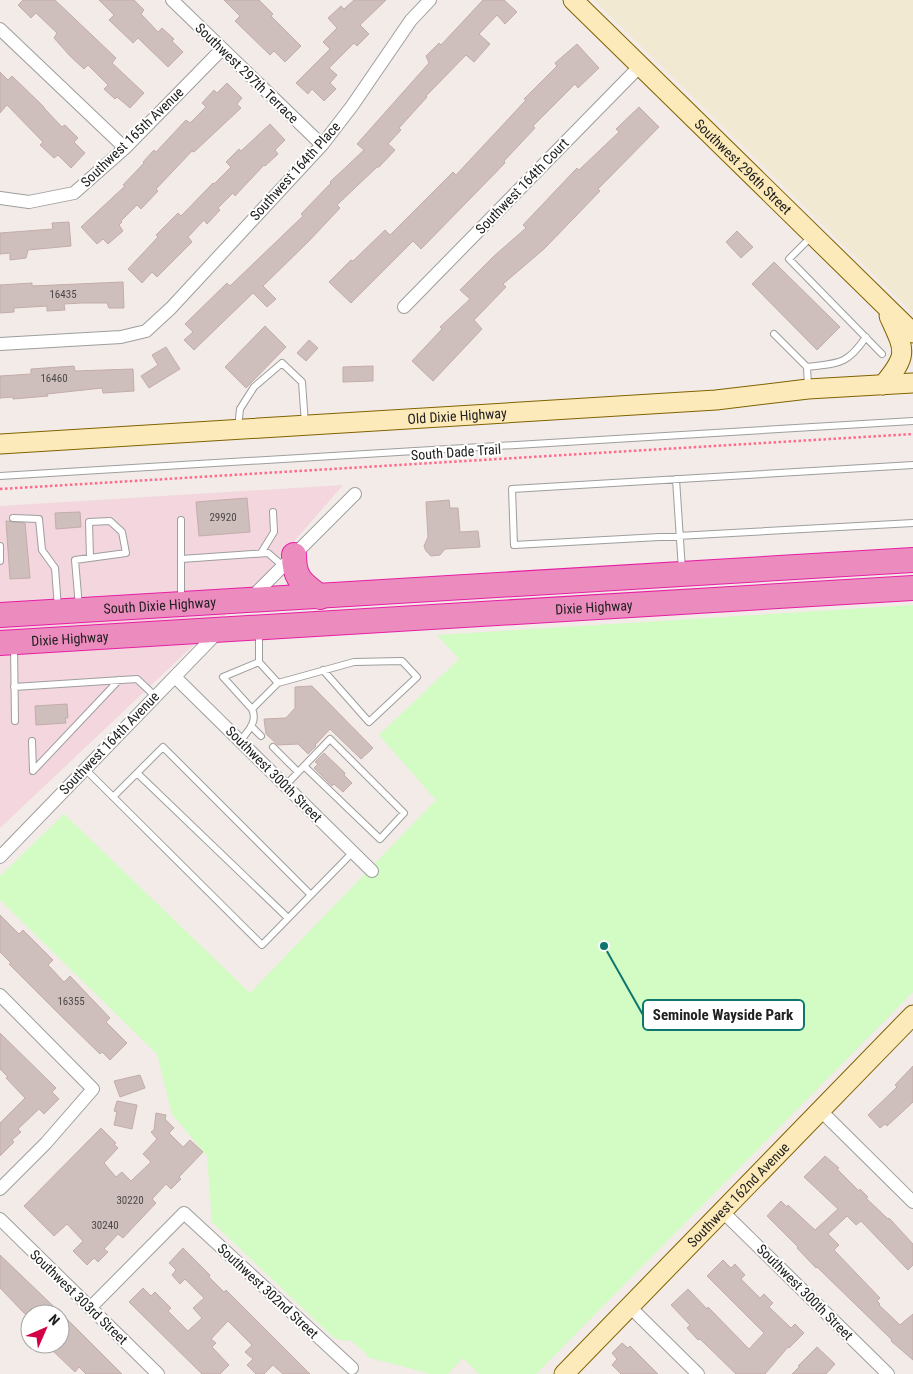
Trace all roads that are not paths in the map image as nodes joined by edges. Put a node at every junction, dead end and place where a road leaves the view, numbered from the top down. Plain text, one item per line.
1 (172, 0) edge
2 (430, 0) edge
3 (572, 0) edge
4 (0, 29) edge
5 (222, 49) junction
6 (640, 66) junction
7 (322, 145) junction
8 (124, 148) junction
9 (0, 198) edge
10 (812, 235) junction
11 (404, 306) dead end
12 (884, 306) junction
13 (913, 333) edge
14 (774, 334) dead end
15 (866, 337) junction
16 (0, 344) edge
17 (882, 354) dead end
18 (807, 368) junction
19 (913, 383) edge
20 (883, 385) junction
21 (808, 389) junction
22 (913, 421) edge
23 (305, 426) junction
24 (237, 430) junction
25 (0, 444) edge
26 (913, 465) edge
27 (0, 476) edge
28 (676, 479) junction
29 (355, 494) dead end
30 (273, 512) dead end
31 (13, 518) dead end
32 (181, 520) dead end
33 (913, 523) edge
34 (679, 536) junction
35 (0, 546) edge
36 (261, 554) junction
37 (90, 558) junction
38 (181, 559) junction
39 (913, 560) edge
40 (0, 561) edge
41 (288, 561) junction
42 (877, 562) junction
43 (682, 574) junction
44 (913, 578) edge
45 (913, 588) edge
46 (879, 590) junction
47 (396, 591) joint
48 (328, 596) junction
49 (249, 600) junction
50 (700, 601) junction
51 (181, 604) junction
52 (69, 611) junction
53 (496, 614) junction
54 (0, 615) edge
55 (267, 628) junction
56 (220, 630) junction
57 (139, 634) junction
58 (7, 643) edge
59 (259, 662) junction
60 (323, 670) junction
61 (175, 677) junction
62 (119, 680) junction
63 (278, 684) junction
64 (14, 687) junction
65 (155, 696) junction
66 (252, 709) junction
67 (15, 721) dead end
68 (251, 726) junction
69 (261, 736) dead end
70 (240, 740) junction
71 (32, 741) dead end
72 (273, 747) dead end
73 (304, 766) junction
74 (84, 769) junction
75 (298, 772) junction
76 (137, 773) junction
77 (284, 786) junction
78 (113, 797) junction
79 (353, 852) junction
80 (0, 857) edge
81 (372, 871) dead end
82 (311, 895) junction
83 (288, 918) junction
84 (0, 995) edge
85 (913, 1015) edge
86 (820, 1110) junction
87 (0, 1189) edge
88 (913, 1202) edge
89 (722, 1211) junction
90 (0, 1219) edge
91 (90, 1308) junction
92 (630, 1308) junction
93 (352, 1368) dead end
94 (158, 1374) edge
95 (564, 1374) edge
96 (698, 1374) edge
97 (888, 1374) edge

1 - 5 street, Southwest 297th Terrace
2 - 7 street, Southwest 164th Place
3 - 6 street, Southwest 296th Street
4 - 8 street
5 - 7 street, Southwest 297th Terrace
5 - 8 street, Southwest 165th Avenue
6 - 10 street, Southwest 296th Street
6 - 11 street, Southwest 164th Court
7 - 16 street, Southwest 164th Place
8 - 9 street, Southwest 165th Avenue
10 - 12 street, Southwest 296th Street
10 - 15 lane
12 - 13 street, Southwest 296th Street
12 - 20 street
14 - 18 lane
15 - 17 lane
15 - 18 lane
18 - 21 lane
19 - 20 street, Old Dixie Highway
20 - 21 street, Old Dixie Highway
21 - 23 street, Old Dixie Highway
22 - 27 lane
23 - 24 street, Old Dixie Highway
23 - 24 lane
24 - 25 street, Old Dixie Highway
26 - 28 lane
28 - 34 lane
28 - 34 lane
29 - 41 street
30 - 36 lane
31 - 52 lane
32 - 38 lane
33 - 34 lane
34 - 43 lane
35 - 40 lane
36 - 38 lane
36 - 41 lane
37 - 37 lane
37 - 52 lane
38 - 51 lane
39 - 42 highway, Dixie Highway
41 - 48 highway
41 - 49 street
42 - 43 highway, Dixie Highway
42 - 50 highway
43 - 47 highway, Dixie Highway
43 - 53 highway
44 - 46 highway
45 - 46 highway, Dixie Highway
46 - 50 highway, Dixie Highway
47 - 48 highway, South Dixie Highway
48 - 49 highway, South Dixie Highway
48 - 56 highway
49 - 51 highway, South Dixie Highway
49 - 57 highway
50 - 53 highway, Dixie Highway
51 - 52 highway, South Dixie Highway
52 - 54 highway, South Dixie Highway
53 - 55 highway, Dixie Highway
55 - 56 highway, South Dixie Highway
55 - 59 lane
56 - 57 highway, South Dixie Highway
56 - 61 street, Southwest 164th Avenue
57 - 58 highway, Dixie Highway
58 - 64 lane
59 - 63 lane
59 - 66 lane
60 - 60 lane
60 - 63 lane
61 - 65 street, Southwest 164th Avenue
61 - 70 street, Southwest 300th Street
62 - 64 lane
62 - 65 lane
62 - 71 lane
63 - 66 lane
64 - 67 lane
65 - 74 street, Southwest 164th Avenue
66 - 68 lane
68 - 69 lane
68 - 70 lane
70 - 77 street, Southwest 300th Street
72 - 75 lane
73 - 73 lane
73 - 75 lane
74 - 78 lane
74 - 80 street, Southwest 164th Avenue
75 - 77 lane
76 - 78 lane
76 - 82 lane
76 - 83 lane
77 - 79 street, Southwest 300th Street
78 - 83 lane
79 - 81 street, Southwest 300th Street
79 - 82 lane
82 - 83 lane
84 - 87 street
85 - 86 street, Southwest 162nd Avenue
86 - 88 street
86 - 89 street, Southwest 162nd Avenue
89 - 92 street, Southwest 162nd Avenue
89 - 97 street, Southwest 300th Street
90 - 91 street, Southwest 303rd Street
91 - 93 street, Southwest 302nd Street
91 - 94 street, Southwest 303rd Street
92 - 95 street, Southwest 162nd Avenue
92 - 96 street

